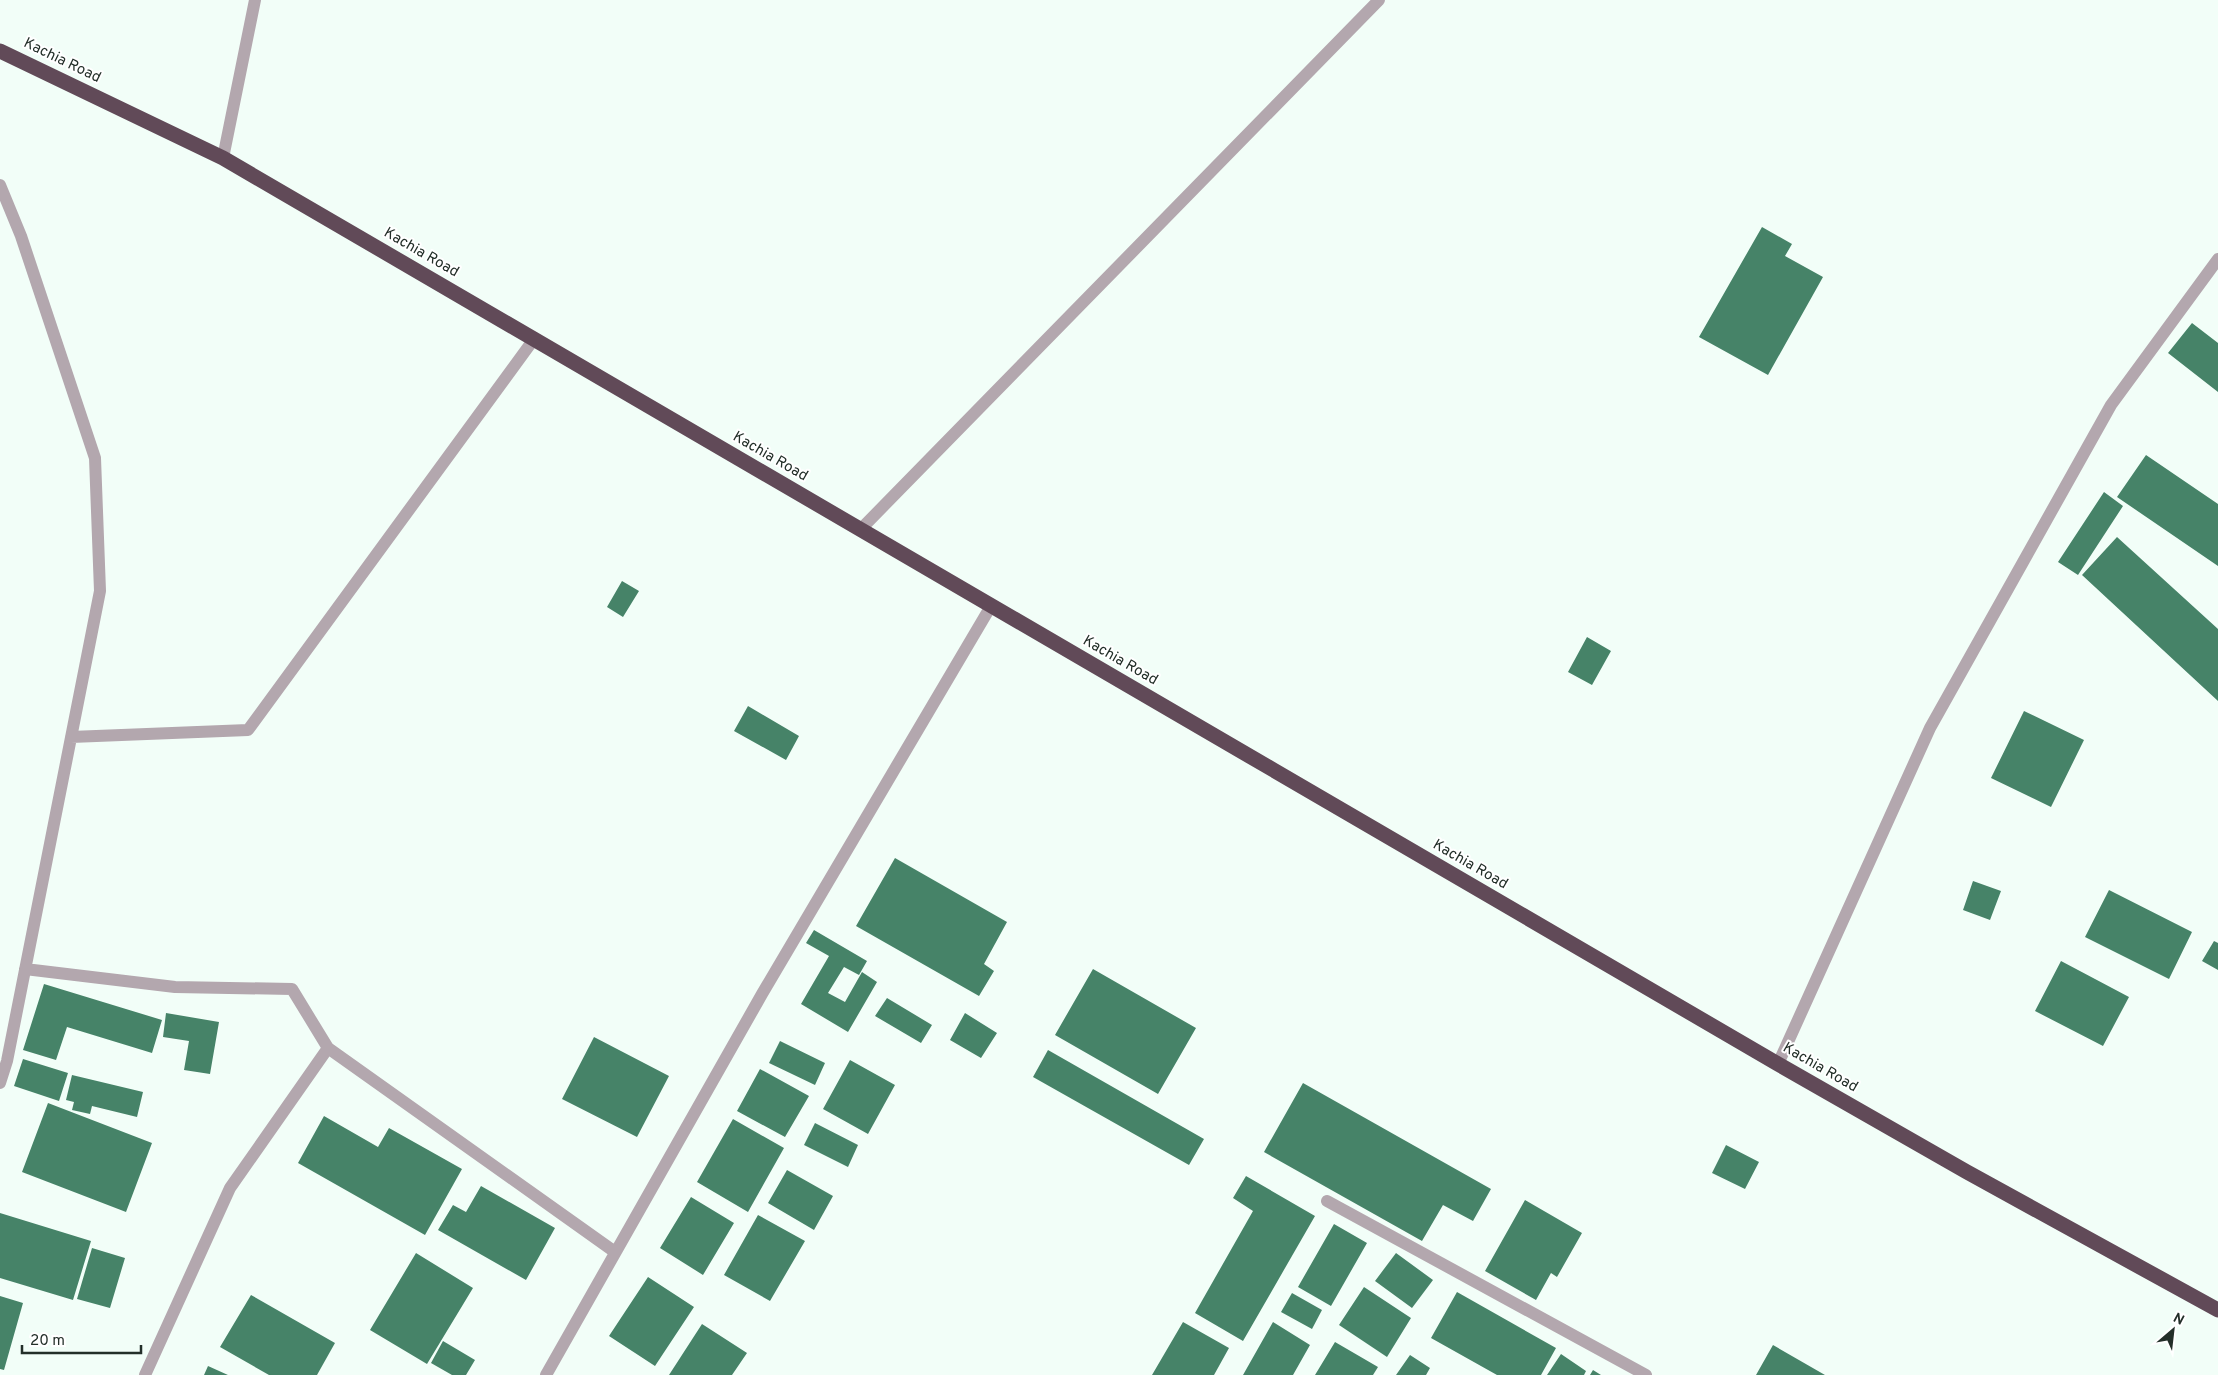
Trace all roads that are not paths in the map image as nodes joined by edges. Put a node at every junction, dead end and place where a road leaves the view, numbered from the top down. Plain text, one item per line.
1 (255, 0) edge
2 (1379, 0) edge
3 (0, 51) edge
4 (223, 158) junction
5 (0, 185) edge
6 (2218, 259) edge
7 (534, 339) junction
8 (860, 530) junction
9 (991, 606) junction
10 (71, 737) junction
11 (25, 969) junction
12 (328, 1048) junction
13 (1778, 1064) junction
14 (0, 1082) edge
15 (1328, 1202) dead end
16 (616, 1252) junction
17 (2218, 1310) edge
18 (145, 1375) edge
19 (546, 1375) edge
20 (1646, 1375) edge

1 - 4 street
2 - 8 street
3 - 4 highway, Kachia Road
4 - 7 highway, Kachia Road
5 - 10 street
6 - 13 street
7 - 8 highway, Kachia Road
7 - 10 street
8 - 9 highway, Kachia Road
9 - 13 highway, Kachia Road
9 - 16 street
10 - 11 street
11 - 12 street
11 - 14 street
12 - 16 street
12 - 18 street
13 - 17 highway, Kachia Road
15 - 20 street
16 - 19 street

